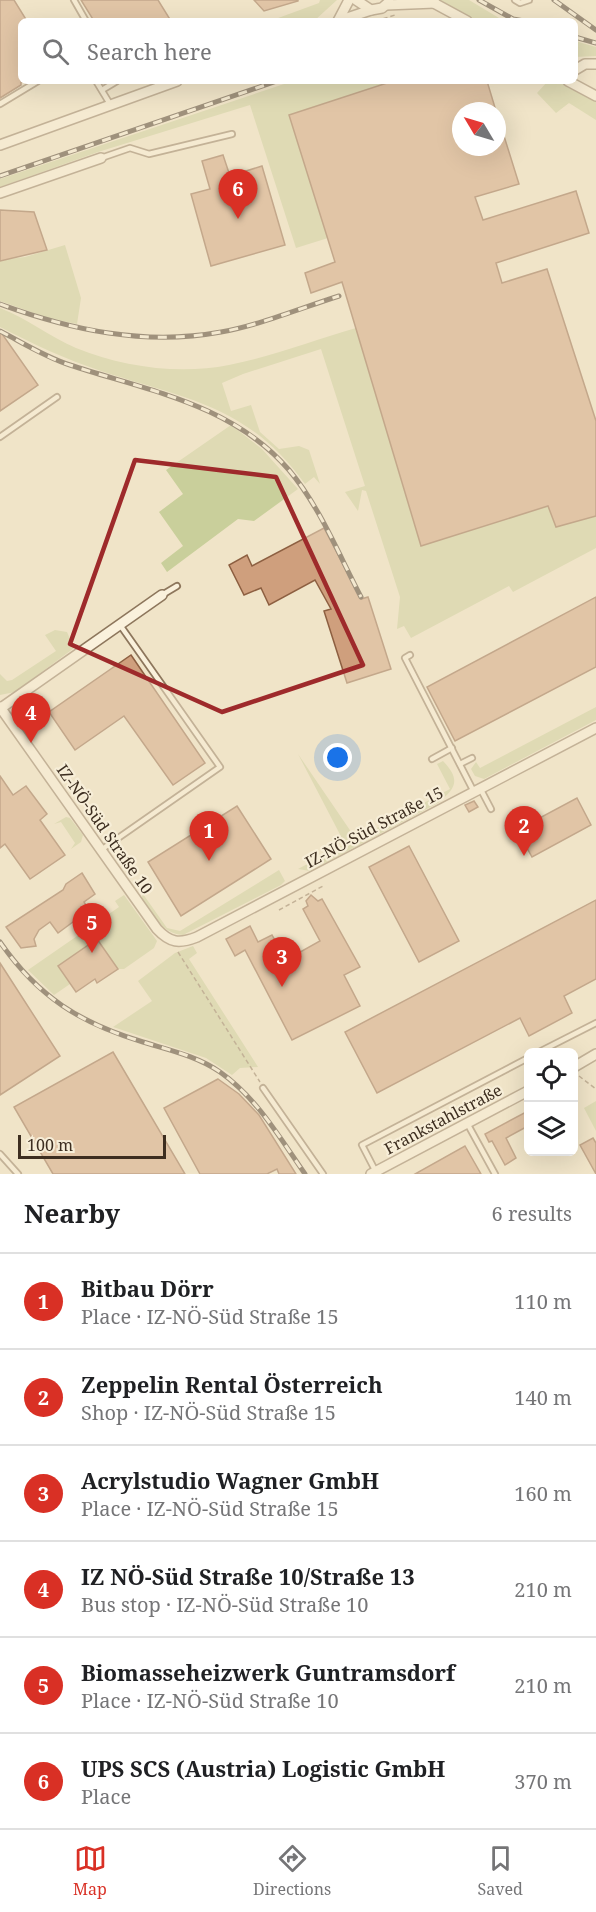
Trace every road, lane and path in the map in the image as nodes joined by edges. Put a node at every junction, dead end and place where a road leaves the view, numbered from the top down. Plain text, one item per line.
1 (74, 0) edge
2 (349, 0) edge
3 (356, 0) edge
4 (515, 0) edge
5 (529, 0) edge
6 (388, 2) edge
7 (432, 2) edge
8 (371, 10) junction
9 (85, 18) edge
10 (340, 18) edge
11 (347, 18) edge
12 (461, 18) edge
13 (596, 64) edge
14 (578, 68) edge
15 (33, 84) edge
16 (98, 84) edge
17 (112, 84) edge
18 (169, 84) edge
19 (574, 84) edge
20 (102, 90) junction
21 (596, 96) edge
22 (0, 104) edge
23 (111, 105) junction
24 (232, 134) dead end
25 (0, 145) edge
26 (101, 158) joint
27 (0, 193) edge
28 (57, 397) dead end
29 (0, 437) edge
30 (177, 585) dead end
31 (162, 595) joint
32 (120, 625) junction
33 (410, 655) dead end
34 (0, 708) edge
35 (596, 728) edge
36 (452, 748) junction
37 (472, 758) dead end
38 (432, 759) dead end
39 (460, 764) junction
40 (477, 790) junction
41 (491, 809) dead end
42 (101, 850) junction
43 (323, 886) dead end
44 (279, 910) dead end
45 (170, 940) junction
46 (596, 1023) edge
47 (548, 1048) edge
48 (596, 1054) edge
49 (524, 1060) edge
50 (578, 1064) edge
51 (578, 1076) edge
52 (263, 1088) joint
53 (596, 1089) edge
54 (524, 1092) edge
55 (467, 1123) junction
56 (0, 1154) edge
57 (373, 1173) edge
58 (18, 1174) edge
59 (323, 1174) edge
60 (495, 1174) edge

1 - 9 lane
2 - 10 street
3 - 8 street
4 - 5 lane
6 - 7 street
6 - 8 street
7 - 12 street
8 - 11 street
13 - 14 street
15 - 22 lane
16 - 20 lane
17 - 20 lane
18 - 23 street
19 - 21 street
20 - 23 lane
23 - 25 street
24 - 26 lane
26 - 27 street
28 - 29 lane
30 - 31 lane
31 - 32 street
32 - 34 street
32 - 42 lane
33 - 36 lane
34 - 42 street, IZ-NÖ-Süd Straße 10
35 - 40 street, IZ-NÖ-Süd Straße 15
36 - 38 lane
36 - 39 lane
37 - 39 lane
39 - 40 lane
40 - 41 lane
40 - 45 street, IZ-NÖ-Süd Straße 15
42 - 45 street, IZ-NÖ-Süd Straße 10
43 - 44 path
45 - 52 path
46 - 47 lane
48 - 50 street
49 - 57 lane
51 - 53 path
52 - 59 lane
54 - 55 street, Frankstahlstraße
55 - 57 street, Frankstahlstraße
55 - 60 lane
56 - 58 lane

